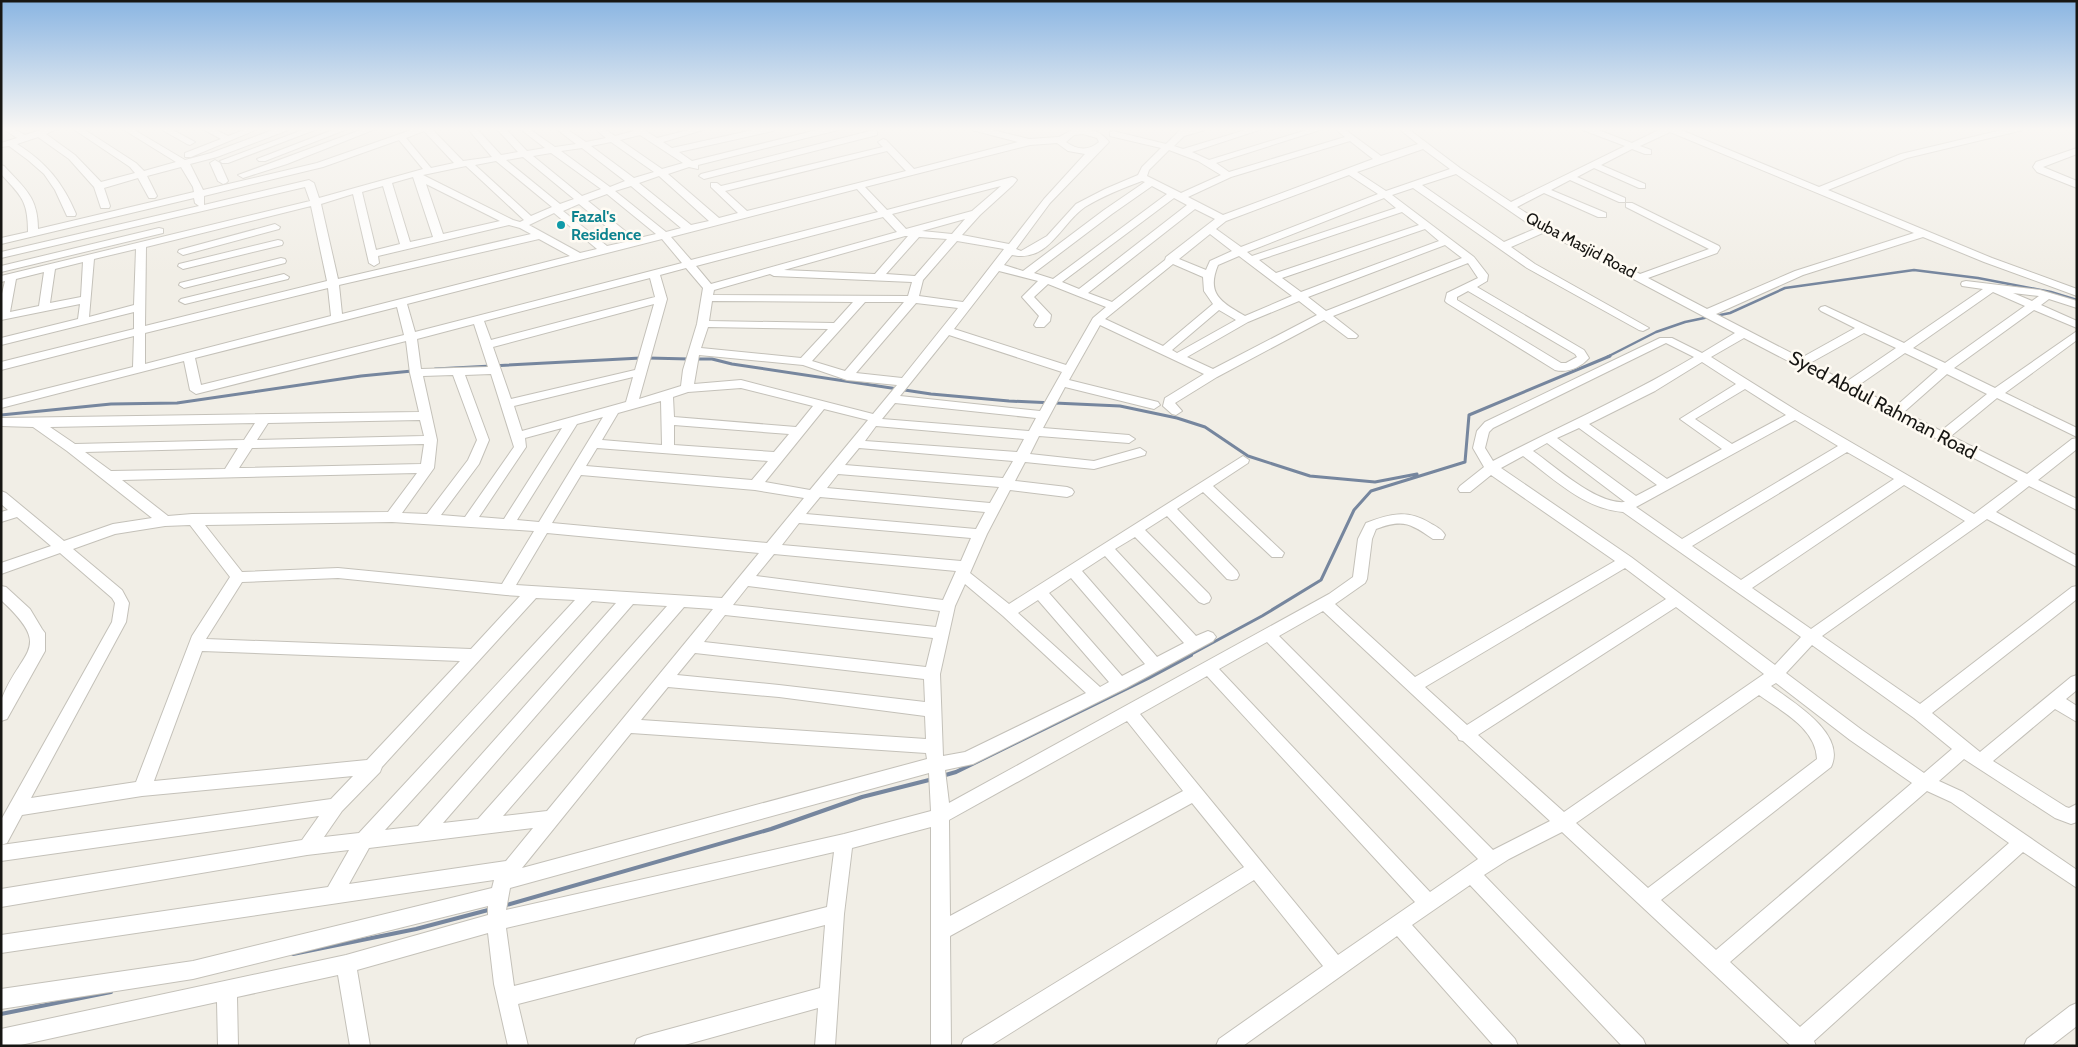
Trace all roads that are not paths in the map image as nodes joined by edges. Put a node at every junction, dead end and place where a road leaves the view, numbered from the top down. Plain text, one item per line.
1 (9, 177) edge
2 (53, 177) edge
3 (90, 177) edge
4 (132, 177) edge
5 (143, 177) edge
6 (191, 177) edge
7 (221, 177) edge
8 (236, 177) edge
9 (265, 177) edge
10 (409, 177) edge
11 (418, 177) edge
12 (421, 177) edge
13 (478, 177) edge
14 (520, 177) edge
15 (553, 177) edge
16 (590, 177) edge
17 (627, 177) edge
18 (645, 177) edge
19 (666, 177) edge
20 (705, 177) edge
21 (770, 177) edge
22 (894, 177) edge
23 (1069, 177) edge
24 (1142, 177) joint
25 (1223, 177) edge
26 (1338, 177) edge
27 (1358, 177) edge
28 (1436, 177) edge
29 (1468, 177) edge
30 (1570, 177) joint
31 (1621, 177) edge
32 (1788, 177) edge
33 (1852, 177) edge
34 (2059, 177) edge
35 (223, 181) junction
36 (632, 181) junction
37 (387, 182) junction
38 (1152, 182) junction
39 (1414, 184) junction
40 (2077, 185) edge
41 (99, 186) junction
42 (859, 186) junction
43 (1642, 186) dead end
44 (720, 189) junction
45 (357, 190) junction
46 (608, 190) junction
47 (1544, 190) junction
48 (1820, 190) junction
49 (199, 191) junction
50 (1383, 194) junction
51 (1178, 195) junction
52 (152, 196) dead end
53 (314, 198) junction
54 (581, 200) junction
55 (1195, 204) junction
56 (105, 206) dead end
57 (1511, 206) junction
58 (200, 208) junction
59 (1403, 209) junction
60 (558, 210) junction
61 (273, 212) junction
62 (886, 212) junction
63 (976, 213) junction
64 (71, 214) dead end
65 (745, 215) junction
66 (1602, 216) dead end
67 (1222, 219) junction
68 (509, 222) junction
69 (717, 222) junction
70 (526, 223) junction
71 (201, 226) junction
72 (1425, 226) junction
73 (275, 227) junction
74 (1209, 228) junction
75 (1546, 228) junction
76 (689, 229) junction
77 (904, 233) junction
78 (33, 234) junction
79 (916, 234) junction
80 (1925, 234) junction
81 (182, 235) junction
82 (541, 235) junction
83 (664, 236) junction
84 (955, 237) junction
85 (439, 238) junction
86 (1, 241) edge
87 (1445, 242) junction
88 (278, 243) junction
89 (633, 243) junction
90 (141, 245) junction
91 (406, 246) junction
92 (1502, 247) junction
93 (1010, 249) junction
94 (605, 250) junction
95 (1241, 250) junction
96 (182, 252) junction
97 (372, 254) junction
98 (1, 255) edge
99 (579, 257) junction
100 (89, 258) junction
101 (1170, 259) junction
102 (1252, 259) junction
103 (1470, 260) junction
104 (281, 261) junction
105 (689, 264) junction
106 (183, 266) junction
107 (50, 267) junction
108 (997, 267) junction
109 (1, 268) edge
110 (377, 272) junction
111 (761, 272) junction
112 (654, 273) junction
113 (1026, 274) junction
114 (1208, 274) junction
115 (284, 277) junction
116 (1275, 277) junction
117 (1641, 277) junction
118 (6, 278) edge
119 (878, 278) junction
120 (918, 279) junction
121 (1050, 281) junction
122 (334, 283) junction
123 (1966, 284) dead end
124 (184, 285) junction
125 (1469, 287) junction
126 (1992, 288) junction
127 (708, 293) junction
128 (1081, 293) junction
129 (2077, 293) edge
130 (287, 294) junction
131 (1301, 296) junction
132 (2048, 296) junction
133 (86, 299) junction
134 (661, 299) junction
135 (913, 299) junction
136 (861, 300) junction
137 (185, 301) junction
138 (401, 302) junction
139 (1690, 304) joint
140 (1218, 305) junction
141 (2077, 305) edge
142 (966, 306) junction
143 (1112, 306) junction
144 (2032, 306) junction
145 (141, 307) junction
146 (44, 308) junction
147 (1825, 309) dead end
148 (1708, 313) junction
149 (1325, 315) junction
150 (2, 317) edge
151 (186, 319) junction
152 (337, 319) junction
153 (478, 319) junction
154 (1097, 320) junction
155 (1244, 320) junction
156 (83, 321) junction
157 (703, 324) junction
158 (1040, 325) dead end
159 (2077, 325) edge
160 (836, 326) junction
161 (1643, 328) dead end
162 (1864, 328) junction
163 (946, 330) junction
164 (139, 331) junction
165 (1745, 332) junction
166 (2077, 334) edge
167 (1352, 336) dead end
168 (410, 337) junction
169 (1, 342) edge
170 (1903, 347) junction
171 (695, 351) junction
172 (1164, 351) junction
173 (189, 356) junction
174 (1178, 357) junction
175 (1702, 357) junction
176 (492, 360) junction
177 (804, 362) junction
178 (1802, 362) junction
179 (1, 366) edge
180 (1946, 368) junction
181 (139, 369) junction
182 (416, 369) junction
183 (640, 369) junction
184 (1069, 370) junction
185 (458, 372) junction
186 (1213, 374) junction
187 (847, 376) junction
188 (1062, 382) junction
189 (1744, 384) junction
190 (1847, 387) junction
191 (687, 388) junction
192 (898, 390) junction
193 (1996, 393) junction
194 (667, 395) junction
195 (3, 404) edge
196 (507, 404) junction
197 (632, 404) junction
198 (821, 404) junction
199 (1154, 405) dead end
200 (1048, 408) junction
201 (613, 410) junction
202 (1176, 411) dead end
203 (1896, 412) junction
204 (426, 416) junction
205 (1794, 416) junction
206 (264, 419) junction
207 (874, 420) junction
208 (668, 421) junction
209 (1, 422) edge
210 (572, 422) junction
211 (36, 423) junction
212 (1580, 423) junction
213 (799, 431) junction
214 (2077, 433) edge
215 (1034, 434) junction
216 (518, 436) junction
217 (1942, 437) junction
218 (1548, 438) junction
219 (1129, 439) dead end
220 (431, 440) junction
221 (2077, 442) edge
222 (248, 444) junction
223 (594, 444) junction
224 (855, 444) junction
225 (1846, 446) junction
226 (72, 448) junction
227 (668, 449) junction
228 (1523, 450) junction
229 (1731, 450) junction
230 (1140, 452) dead end
231 (778, 456) junction
232 (1022, 457) junction
233 (1243, 460) dead end
234 (427, 468) junction
235 (1490, 468) junction
236 (834, 469) junction
237 (579, 470) junction
238 (229, 473) junction
239 (108, 476) junction
240 (1903, 480) junction
241 (2028, 481) junction
242 (1008, 484) junction
243 (1665, 484) junction
244 (755, 485) junction
245 (1204, 485) junction
246 (1465, 489) dead end
247 (1067, 492) dead end
248 (814, 494) junction
249 (1, 496) edge
250 (1630, 505) junction
251 (2077, 505) edge
252 (995, 508) junction
253 (1168, 509) junction
254 (19, 511) junction
255 (1, 517) edge
256 (392, 517) junction
257 (1980, 517) junction
258 (794, 518) junction
259 (192, 519) junction
260 (431, 519) junction
261 (165, 521) junction
262 (469, 521) junction
263 (508, 524) junction
264 (542, 527) junction
265 (1136, 529) junction
266 (980, 534) junction
267 (1438, 535) dead end
268 (1681, 546) junction
269 (61, 547) junction
270 (770, 548) junction
271 (1106, 548) junction
272 (1277, 553) dead end
273 (1626, 561) junction
274 (2077, 562) edge
275 (1, 569) edge
276 (1072, 570) junction
277 (964, 571) junction
278 (1232, 575) dead end
279 (238, 577) junction
280 (744, 580) junction
281 (1741, 588) junction
282 (506, 590) junction
283 (1, 591) edge
284 (2077, 591) edge
285 (533, 592) junction
286 (1040, 592) junction
287 (589, 595) junction
288 (630, 597) junction
289 (1204, 598) dead end
290 (680, 600) junction
291 (1676, 600) junction
292 (1324, 604) junction
293 (722, 606) junction
294 (948, 606) junction
295 (1008, 612) junction
296 (941, 633) junction
297 (1268, 634) junction
298 (1810, 637) junction
299 (196, 645) junction
300 (690, 646) junction
301 (475, 656) junction
302 (1156, 665) junction
303 (1208, 667) junction
304 (932, 674) junction
305 (1775, 675) junction
306 (662, 680) junction
307 (2077, 681) edge
308 (1120, 684) junction
309 (1413, 686) junction
310 (1759, 686) junction
311 (1098, 695) junction
312 (2054, 700) junction
313 (933, 710) junction
314 (1128, 711) junction
315 (1920, 713) junction
316 (1, 714) edge
317 (2077, 715) edge
318 (625, 726) junction
319 (1465, 734) junction
320 (1964, 749) junction
321 (936, 761) junction
322 (1980, 762) junction
323 (374, 767) junction
324 (1924, 782) junction
325 (142, 789) junction
326 (1194, 793) junction
327 (336, 806) junction
328 (939, 807) junction
329 (16, 808) junction
330 (2077, 812) edge
331 (550, 818) junction
332 (1564, 822) junction
333 (482, 827) junction
334 (423, 833) junction
335 (1, 837) edge
336 (364, 840) junction
337 (844, 842) junction
338 (2022, 842) junction
339 (307, 847) junction
340 (1, 853) edge
341 (1492, 860) junction
342 (1256, 869) junction
343 (1471, 874) junction
344 (2077, 880) edge
345 (333, 896) junction
346 (500, 897) junction
347 (1, 898) edge
348 (1647, 900) junction
349 (1428, 903) junction
350 (835, 914) junction
351 (1398, 924) junction
352 (941, 931) junction
353 (1, 944) edge
354 (1716, 962) junction
355 (346, 964) junction
356 (1336, 967) junction
357 (226, 991) junction
358 (829, 995) junction
359 (507, 998) junction
360 (1, 999) edge
361 (2076, 1016) edge
362 (1, 1040) edge
363 (1803, 1043) edge
364 (1506, 1045) edge
365 (228, 1046) edge
366 (360, 1046) edge
367 (518, 1046) edge
368 (644, 1046) edge
369 (825, 1046) edge
370 (941, 1046) edge
371 (971, 1046) edge
372 (1226, 1046) edge
373 (1636, 1046) edge
374 (2034, 1046) edge

1 - 78 street
2 - 64 street
3 - 41 street
4 - 41 street
5 - 52 street
6 - 49 street
7 - 35 street
8 - 35 street
9 - 49 street
10 - 37 street
11 - 85 street
12 - 68 street
13 - 70 street
14 - 60 street
15 - 54 street
16 - 46 street
17 - 36 street
18 - 36 street
19 - 69 street
20 - 44 street
21 - 44 street
22 - 42 street
23 - 93 street
24 - 38 street
24 - 93 street
25 - 51 street
26 - 67 street
27 - 50 street
28 - 39 street
29 - 57 street, Quba Masjid Road
30 - 47 street
30 - 117 street
31 - 43 street
32 - 48 street
33 - 48 street
34 - 40 street
35 - 49 street
36 - 46 street
36 - 76 street
37 - 45 street
37 - 91 street
38 - 51 street
38 - 113 street
39 - 50 street
39 - 92 street
41 - 56 street
42 - 62 street
42 - 65 street
44 - 65 street
45 - 53 street
45 - 97 street
46 - 54 street
46 - 83 street
47 - 57 street
47 - 66 street
48 - 80 street
49 - 58 street
49 - 78 street
50 - 59 street
50 - 95 street
51 - 55 street
51 - 121 street
53 - 58 street
53 - 61 street
53 - 71 street
53 - 122 street
54 - 60 street
54 - 89 street
55 - 67 street
55 - 128 street
57 - 75 street, Quba Masjid Road
58 - 71 street
58 - 98 street
59 - 72 street
59 - 102 street
60 - 70 street
60 - 94 street
61 - 71 street
61 - 73 street
62 - 63 street
62 - 77 street
62 - 105 street
63 - 77 street
63 - 84 street
65 - 69 street
67 - 74 street
68 - 70 street
68 - 85 street
69 - 76 street
70 - 82 street
71 - 81 street
71 - 109 street
72 - 87 street
72 - 116 street
73 - 88 street
73 - 96 street
74 - 95 street
74 - 101 street
75 - 92 street
75 - 117 street, Quba Masjid Road
76 - 83 street
77 - 79 street
77 - 111 street
78 - 86 street
79 - 84 street
79 - 119 street
80 - 129 street
80 - 148 street
81 - 90 street
81 - 96 street
82 - 99 street
82 - 110 street
83 - 89 street
83 - 105 street
84 - 93 street
84 - 120 street
85 - 91 street
87 - 103 street
87 - 131 street
88 - 104 street
88 - 106 street
89 - 94 street
90 - 100 street
90 - 145 street
91 - 97 street
92 - 161 street
93 - 108 street
94 - 99 street
95 - 102 street
95 - 114 street
96 - 106 street
97 - 110 street
99 - 138 street
100 - 107 street
100 - 133 street
101 - 114 street
101 - 143 street
102 - 116 street
103 - 125 street
103 - 149 street
104 - 115 street
104 - 124 street
105 - 112 street
105 - 127 street
106 - 124 street
107 - 118 street
107 - 146 street
108 - 113 street
108 - 142 street
110 - 122 street
111 - 119 street
111 - 127 street
112 - 134 street
112 - 153 street
113 - 121 street
114 - 140 street
115 - 130 street
115 - 137 street
116 - 131 street
117 - 139 street, Quba Masjid Road
118 - 150 street
119 - 120 street
120 - 135 street
121 - 128 street
121 - 158 street
122 - 130 street
122 - 152 street
123 - 126 street
124 - 137 street
125 - 125 street
126 - 132 street
126 - 144 street
126 - 170 street
127 - 136 street
127 - 157 street
128 - 143 street
130 - 151 street
131 - 149 street
131 - 155 street
132 - 141 street
132 - 144 street
133 - 146 street
133 - 156 street
134 - 176 street
134 - 183 street
135 - 136 street
135 - 142 street
135 - 187 street
136 - 160 street
137 - 151 street
138 - 152 street
138 - 168 street
139 - 148 street, Syed Abdul Rahman Road
140 - 155 street
140 - 172 street
142 - 163 street
143 - 154 street
144 - 159 street
144 - 180 street
145 - 156 street
145 - 164 street
146 - 150 street
147 - 162 street
148 - 165 street, Syed Abdul Rahman Road
149 - 167 street
149 - 186 street
151 - 164 street
152 - 173 street
153 - 168 street
153 - 176 street
154 - 172 street
154 - 184 street
155 - 174 street
156 - 169 street
157 - 160 street
157 - 171 street
160 - 177 street
162 - 170 street
162 - 178 street
163 - 184 street
163 - 192 street
164 - 179 street
164 - 181 street
165 - 175 street
165 - 178 street, Syed Abdul Rahman Road
166 - 193 street
168 - 173 street
168 - 182 street
170 - 180 street
170 - 190 street
171 - 177 street
171 - 191 street
172 - 174 street
173 - 181 street
174 - 186 street
175 - 189 street
175 - 212 street
175 - 235 street
176 - 185 street
176 - 196 street
177 - 187 street
178 - 190 street, Syed Abdul Rahman Road
180 - 193 street
180 - 203 street
181 - 195 street
182 - 185 street
182 - 204 street
183 - 196 street
183 - 197 street
184 - 188 street
185 - 260 street
186 - 202 street
187 - 192 street
188 - 199 street
188 - 200 street
189 - 205 street
189 - 229 street
190 - 203 street, Syed Abdul Rahman Road
191 - 194 street
191 - 198 street
192 - 200 street
192 - 207 street
193 - 214 street
193 - 217 street
194 - 197 street
194 - 208 street
196 - 216 street
197 - 201 street
198 - 207 street
198 - 213 street
200 - 215 street
201 - 210 street
201 - 223 street
203 - 217 street, Syed Abdul Rahman Road
204 - 206 street
204 - 220 street
205 - 225 street
205 - 229 street
206 - 211 street
206 - 222 street
207 - 215 street
207 - 224 street
208 - 213 street
208 - 227 street
209 - 211 street
210 - 216 street
210 - 263 street
211 - 226 street
212 - 218 street
212 - 243 street
213 - 231 street
215 - 219 street
215 - 232 street
216 - 262 street
217 - 241 street, Syed Abdul Rahman Road
218 - 228 street
218 - 250 street
220 - 222 street
220 - 234 street
221 - 241 street
222 - 226 street
222 - 238 street
223 - 227 street
223 - 237 street
224 - 232 street
224 - 236 street
225 - 240 street
225 - 268 street
226 - 239 street
227 - 231 street
228 - 235 street
228 - 250 street
229 - 243 street
230 - 232 street
231 - 244 street
232 - 242 street
233 - 245 street
234 - 238 street
234 - 256 street
235 - 246 street
235 - 273 street
236 - 242 street
236 - 248 street
237 - 244 street
237 - 264 street
238 - 239 street
239 - 261 street
240 - 257 street
240 - 281 street
241 - 251 street, Syed Abdul Rahman Road
241 - 257 street
242 - 247 street
242 - 252 street
243 - 250 street
244 - 248 street
245 - 253 street
245 - 272 street
248 - 252 street
248 - 258 street
249 - 254 street
250 - 268 street
252 - 266 street
253 - 265 street
253 - 278 street
254 - 255 street
254 - 269 street
256 - 259 street
256 - 260 street
257 - 274 street
257 - 298 street
258 - 266 street
258 - 270 street
259 - 261 street
259 - 279 street
260 - 262 street
261 - 269 street
262 - 263 street
263 - 264 street
264 - 270 street
264 - 282 street
265 - 271 street
265 - 289 street
266 - 277 street
267 - 292 street
268 - 281 street
269 - 275 street
269 - 329 street
270 - 277 street
270 - 280 street
271 - 276 street
271 - 302 street
273 - 291 street
273 - 309 street
276 - 286 street
276 - 302 street
277 - 294 street
277 - 295 street
279 - 282 street
279 - 299 street
280 - 293 street
280 - 294 street
281 - 298 street
282 - 285 street
283 - 316 street
284 - 315 street
285 - 287 street
285 - 301 street
286 - 295 street
286 - 308 street
287 - 288 street
287 - 336 street
288 - 290 street
288 - 334 street
290 - 293 street
290 - 333 street
291 - 305 street
291 - 319 street
292 - 297 street
292 - 309 street
293 - 296 street
293 - 300 street
294 - 296 street
295 - 311 street
296 - 304 street
297 - 303 street
297 - 341 street
298 - 305 street
298 - 315 street
299 - 301 street
299 - 325 street
300 - 304 street
300 - 306 street
301 - 323 street
302 - 308 street
303 - 314 street
303 - 349 street
304 - 313 street
305 - 310 street
305 - 324 street
306 - 313 street
306 - 318 street
307 - 312 street
308 - 311 street
309 - 319 street
310 - 332 street
310 - 348 street
311 - 321 street
312 - 317 street
312 - 322 street
313 - 321 street
314 - 326 street
314 - 328 street
315 - 320 street
318 - 321 street
318 - 331 street
319 - 332 street
320 - 322 street
320 - 324 street
321 - 328 street
321 - 346 street
322 - 330 street
323 - 325 street
323 - 327 street
324 - 338 street
324 - 354 street
325 - 329 street
326 - 342 street
326 - 352 street
327 - 339 street
327 - 340 street
328 - 337 street
328 - 352 street
329 - 335 street
331 - 333 street
331 - 346 street
332 - 341 street
332 - 348 street
333 - 334 street
334 - 336 street
336 - 339 street
336 - 345 street
337 - 346 street
337 - 350 street
338 - 344 street
338 - 363 street
339 - 347 street
341 - 343 street
342 - 356 street
342 - 371 street
343 - 349 street
343 - 373 street
345 - 346 street
345 - 353 street
346 - 355 street
346 - 359 street
346 - 360 street
348 - 354 street
349 - 351 street
350 - 358 street
350 - 359 street
351 - 356 street
351 - 364 street
352 - 370 street
354 - 363 street
355 - 357 street
355 - 366 street
356 - 372 street
357 - 362 street
357 - 365 street
358 - 368 street
358 - 369 street
359 - 367 street
361 - 374 street

